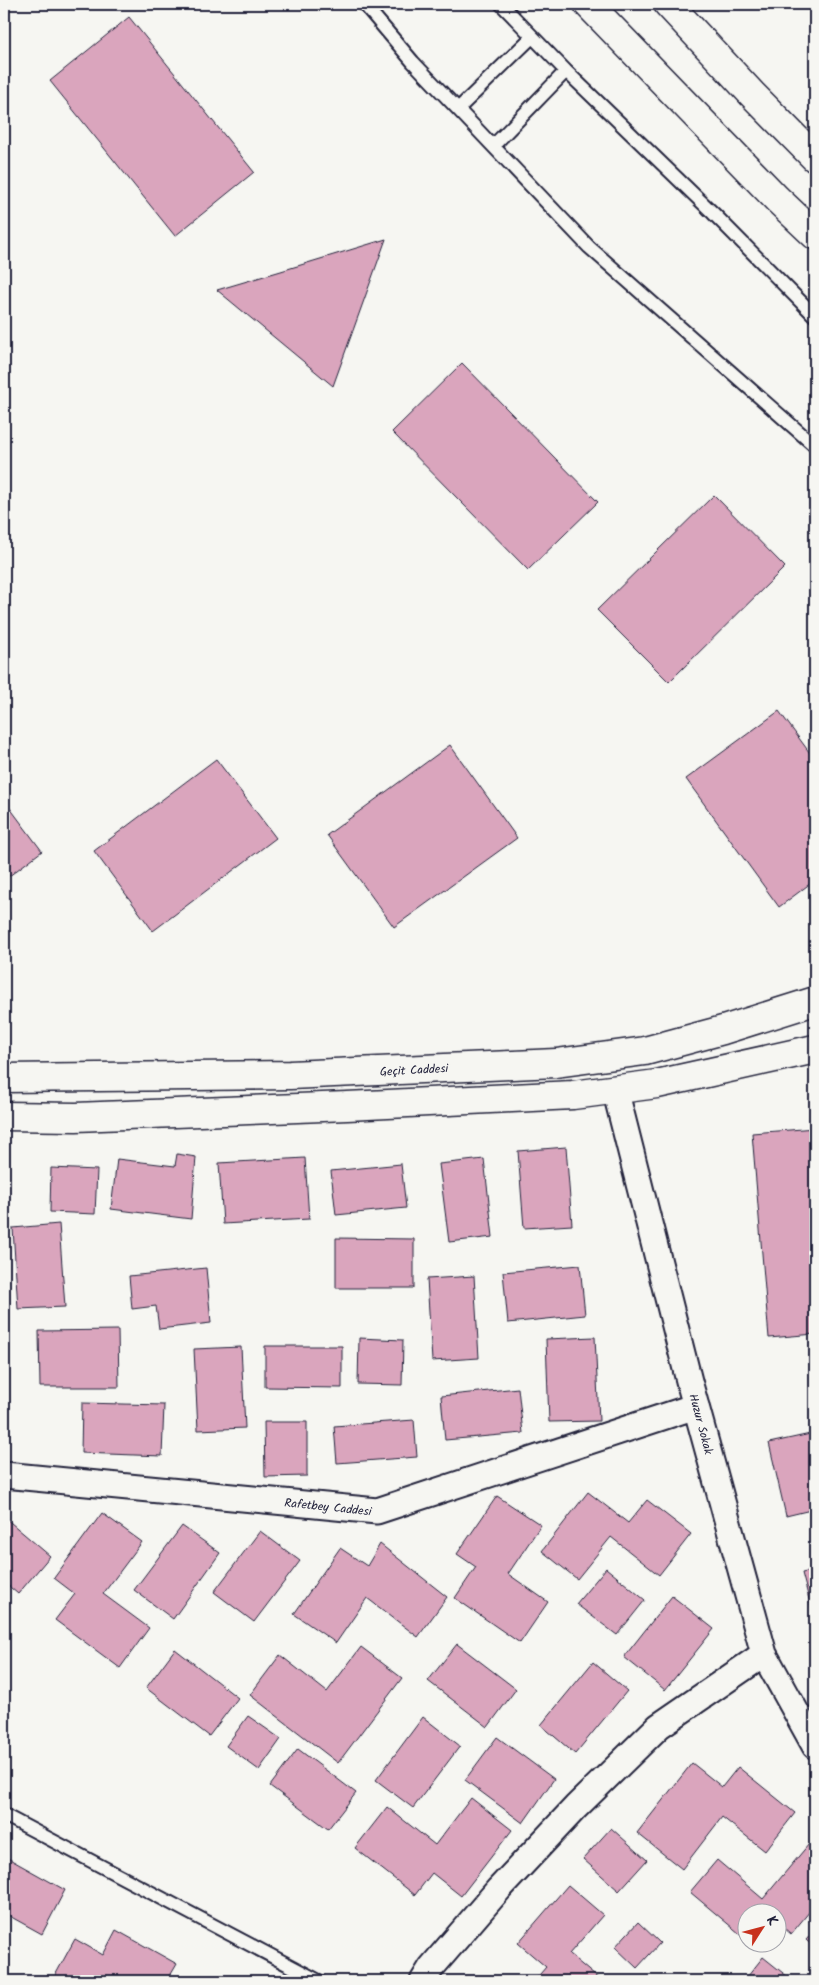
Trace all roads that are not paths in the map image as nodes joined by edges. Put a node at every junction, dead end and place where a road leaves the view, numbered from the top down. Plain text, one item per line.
1 (364, 4) edge
2 (501, 4) edge
3 (588, 4) edge
4 (668, 4) edge
5 (532, 37) junction
6 (566, 71) junction
7 (458, 109) junction
8 (493, 146) junction
9 (815, 158) edge
10 (815, 235) edge
11 (815, 316) edge
12 (815, 446) edge
13 (815, 1001) edge
14 (667, 1045) junction
15 (815, 1049) edge
16 (606, 1056) junction
17 (4, 1078) edge
18 (676, 1080) junction
19 (615, 1090) junction
20 (4, 1116) edge
21 (696, 1406) junction
22 (4, 1475) edge
23 (764, 1654) junction
24 (815, 1746) edge
25 (4, 1815) edge
26 (319, 1981) edge
27 (423, 1981) edge

1 - 7 lane
2 - 5 lane
3 - 10 main road
4 - 9 main road
5 - 6 lane
5 - 7 lane
6 - 8 lane
6 - 11 lane
7 - 8 lane
8 - 12 lane
13 - 14 main road, Geçit Caddesi
14 - 16 main road, Geçit Caddesi
14 - 18 main road
15 - 18 main road
16 - 17 main road, Geçit Caddesi
16 - 19 main road
18 - 19 main road
19 - 20 main road
19 - 21 street, Huzur Sokak
21 - 22 street, Rafetbey Caddesi
21 - 23 street, Huzur Sokak
23 - 24 street, Huzur Sokak
23 - 27 street
25 - 26 lane

